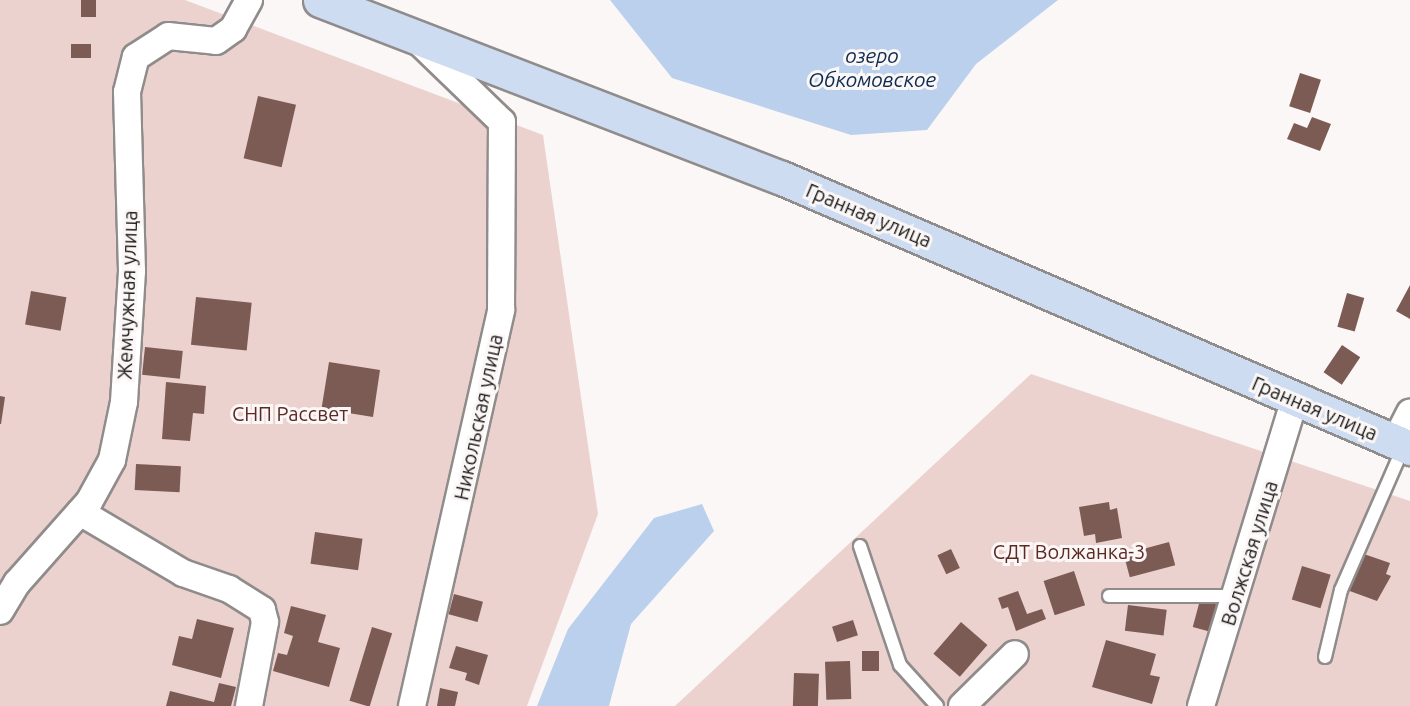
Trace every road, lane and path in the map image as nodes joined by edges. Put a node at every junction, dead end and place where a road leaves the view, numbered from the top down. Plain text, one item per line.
1 (320, 0) edge
2 (243, 11) edge
3 (412, 35) junction
4 (1295, 399) junction
5 (1410, 412) edge
6 (1403, 445) edge
7 (80, 512) junction
8 (860, 546) dead end
9 (1109, 596) dead end
10 (1238, 596) junction
11 (0, 612) edge
12 (1015, 654) dead end
13 (1325, 657) dead end
14 (249, 706) edge
15 (411, 706) edge
16 (938, 706) edge
17 (962, 706) edge
18 (1201, 706) edge

1 - 3 street, Гранная улица
2 - 7 street, Жемчужная улица
3 - 4 street, Гранная улица
3 - 15 street, Никольская улица
4 - 6 street, Гранная улица
4 - 10 street, Волжская улица
5 - 6 street
6 - 13 lane
7 - 11 street, Жемчужная улица
7 - 14 street
8 - 16 lane
9 - 10 lane
10 - 18 street, Волжская улица
12 - 17 street

